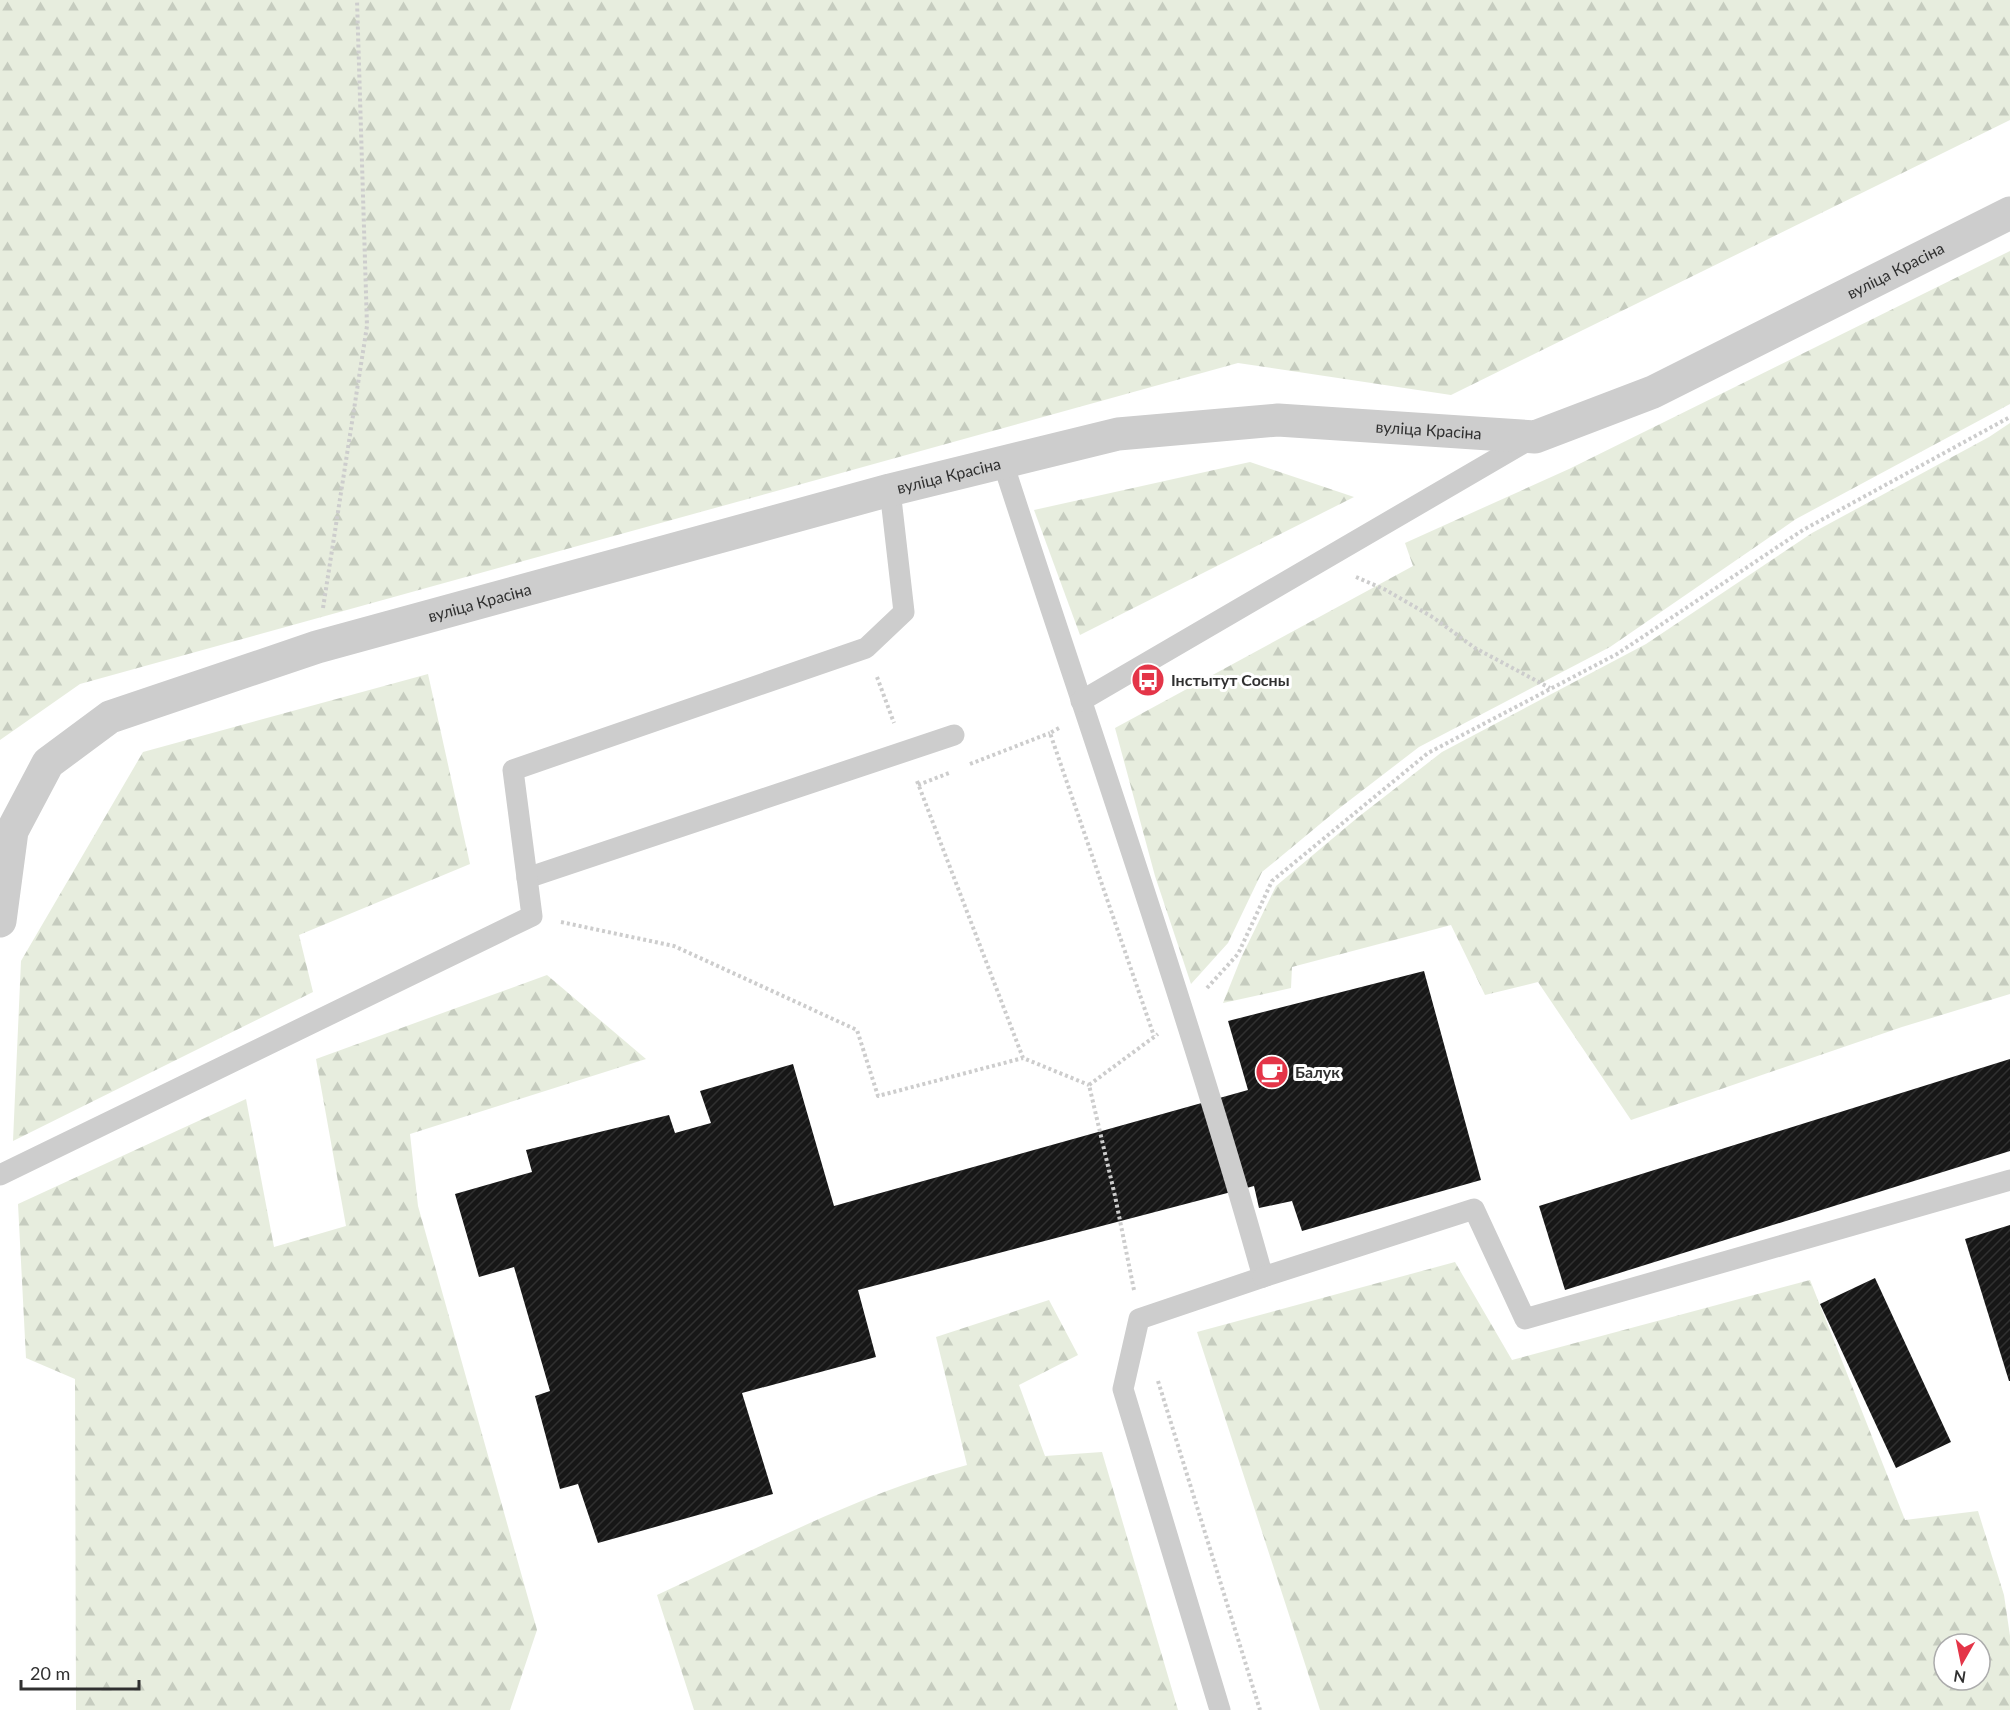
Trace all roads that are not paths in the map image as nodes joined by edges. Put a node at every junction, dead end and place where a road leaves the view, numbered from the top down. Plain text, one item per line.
1 (2010, 213) edge
2 (1535, 437) junction
3 (1003, 463) junction
4 (890, 490) junction
5 (1080, 700) junction
6 (954, 735) dead end
7 (527, 878) junction
8 (0, 921) edge
9 (0, 1175) edge
10 (2010, 1180) edge
11 (1263, 1277) junction
12 (1220, 1710) edge

1 - 2 street, вуліца Красіна
2 - 3 street, вуліца Красіна
2 - 5 lane
3 - 4 street, вуліца Красіна
3 - 5 lane
4 - 7 lane
4 - 8 street, вуліца Красіна
5 - 11 lane
6 - 7 lane
7 - 9 lane
10 - 11 lane
11 - 12 lane

